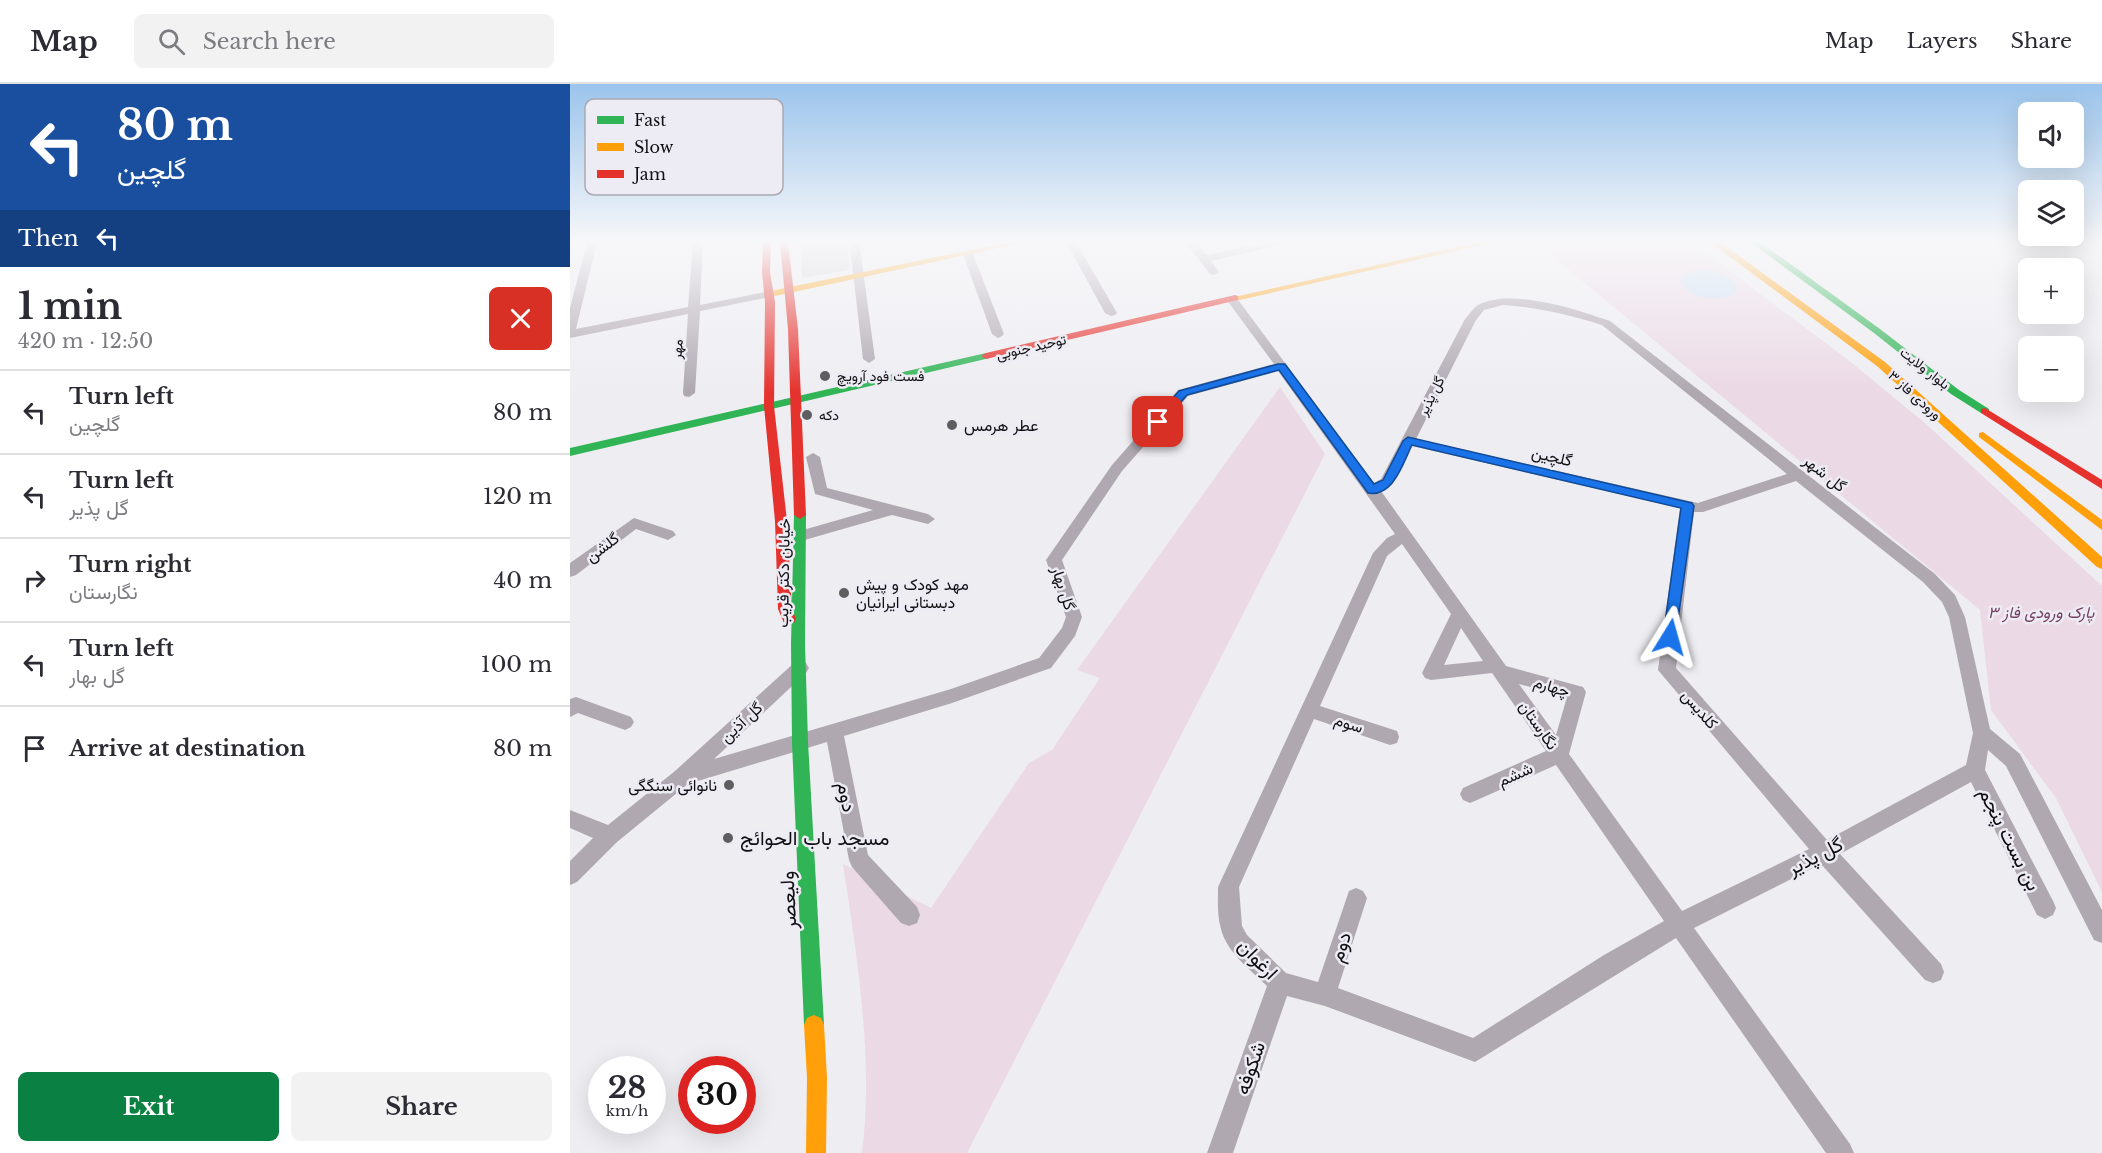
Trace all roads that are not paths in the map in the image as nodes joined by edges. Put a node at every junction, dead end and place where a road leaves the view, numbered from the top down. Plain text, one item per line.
1 (580, 292) edge
2 (696, 292) edge
3 (780, 292) edge
4 (788, 292) edge
5 (862, 292) edge
6 (982, 292) edge
7 (1099, 292) edge
8 (1264, 292) edge
9 (1782, 292) edge
10 (1823, 292) edge
11 (770, 294) junction
12 (1232, 299) junction
13 (1492, 303) joint
14 (695, 308) junction
15 (1111, 313) dead end
16 (1877, 331) junction
17 (570, 332) edge
18 (998, 334) dead end
19 (869, 359) dead end
20 (1881, 364) junction
21 (1281, 366) junction
22 (1977, 389) dead end
23 (689, 393) dead end
24 (795, 400) junction
25 (1996, 401) dead end
26 (769, 406) junction
27 (1408, 441) junction
28 (570, 452) edge
29 (813, 457) dead end
30 (2102, 472) edge
31 (1798, 475) junction
32 (2102, 485) edge
33 (1372, 490) junction
34 (1688, 506) junction
35 (892, 510) junction
36 (928, 519) dead end
37 (2102, 526) edge
38 (668, 535) dead end
39 (801, 536) junction
40 (1404, 536) junction
41 (2102, 564) edge
42 (570, 571) edge
43 (1460, 613) junction
44 (798, 644) junction
45 (800, 668) junction
46 (1499, 669) junction
47 (570, 709) edge
48 (1309, 710) junction
49 (625, 722) dead end
50 (834, 732) junction
51 (1982, 733) junction
52 (1390, 736) dead end
53 (800, 742) junction
54 (1560, 754) junction
55 (1975, 770) junction
56 (682, 777) junction
57 (1470, 794) dead end
58 (570, 819) edge
59 (610, 835) junction
60 (1824, 852) junction
61 (570, 875) edge
62 (1356, 898) dead end
63 (2045, 908) dead end
64 (909, 915) dead end
65 (1679, 924) junction
66 (2102, 932) edge
67 (1933, 972) dead end
68 (1280, 983) junction
69 (1325, 995) junction
70 (816, 1153) edge
71 (1220, 1153) edge
72 (1841, 1153) edge

1 - 17 street
2 - 14 street, مهر
3 - 11 main road
4 - 24 main road, خیابان دکتر قریب
5 - 19 street
6 - 18 street
7 - 15 street
8 - 12 main road, توحید جنوبی
9 - 20 main road, ورودی فاز ۳
10 - 16 main road, بلوار ولایت
11 - 14 street
11 - 26 main road, خیابان دکتر قریب
12 - 21 street, نگارستان
12 - 24 main road, توحید جنوبی
13 - 27 street, گل پذیر
13 - 31 street, گل شهر
14 - 17 street
14 - 23 street, مهر
16 - 22 main road
16 - 32 main road, بلوار ولایت
20 - 37 main road, بلوار ولایت
20 - 41 main road, ورودی فاز ۳
21 - 33 street, نگارستان
21 - 50 street, گل بهار
24 - 26 main road, توحید جنوبی
24 - 39 main road, خیابان دکتر قریب
25 - 30 main road
26 - 28 main road, توحید جنوبی
26 - 44 main road, خیابان دکتر قریب
27 - 33 street, گل پذیر
27 - 34 street, گلچین
29 - 35 street
31 - 34 street
31 - 51 street, گل شهر
33 - 40 street, نگارستان
34 - 60 street, کلدیس
35 - 36 street
35 - 39 street
38 - 42 street, گلشن
39 - 44 main road, خیابان دکتر قریب
40 - 43 street, نگارستان
40 - 48 street, ارغوان
43 - 46 street, نگارستان
43 - 46 street
44 - 45 main road, ولیعصر
45 - 53 main road, ولیعصر
45 - 56 street, گل آذین
46 - 54 street, نگارستان
46 - 54 street, چهارم
47 - 49 street
48 - 52 street, سوم
48 - 68 street, ارغوان
50 - 53 street, گل بهار
50 - 64 street, دوم
51 - 55 street, گل شهر
51 - 66 street
53 - 56 street, گل آذین
53 - 70 main road, ولیعصر
54 - 57 street, ششم
54 - 65 street, نگارستان
55 - 60 street, گل پذیر
55 - 63 street, بن بست پنجم
56 - 59 street, گل آذین
58 - 59 street
59 - 61 street, گل آذین
60 - 65 street, گل پذیر
60 - 67 street, کلدیس
62 - 69 street, دوم
65 - 69 street, ارغوان
65 - 72 street, نگارستان
68 - 69 street, ارغوان
68 - 71 street, شکوفه

